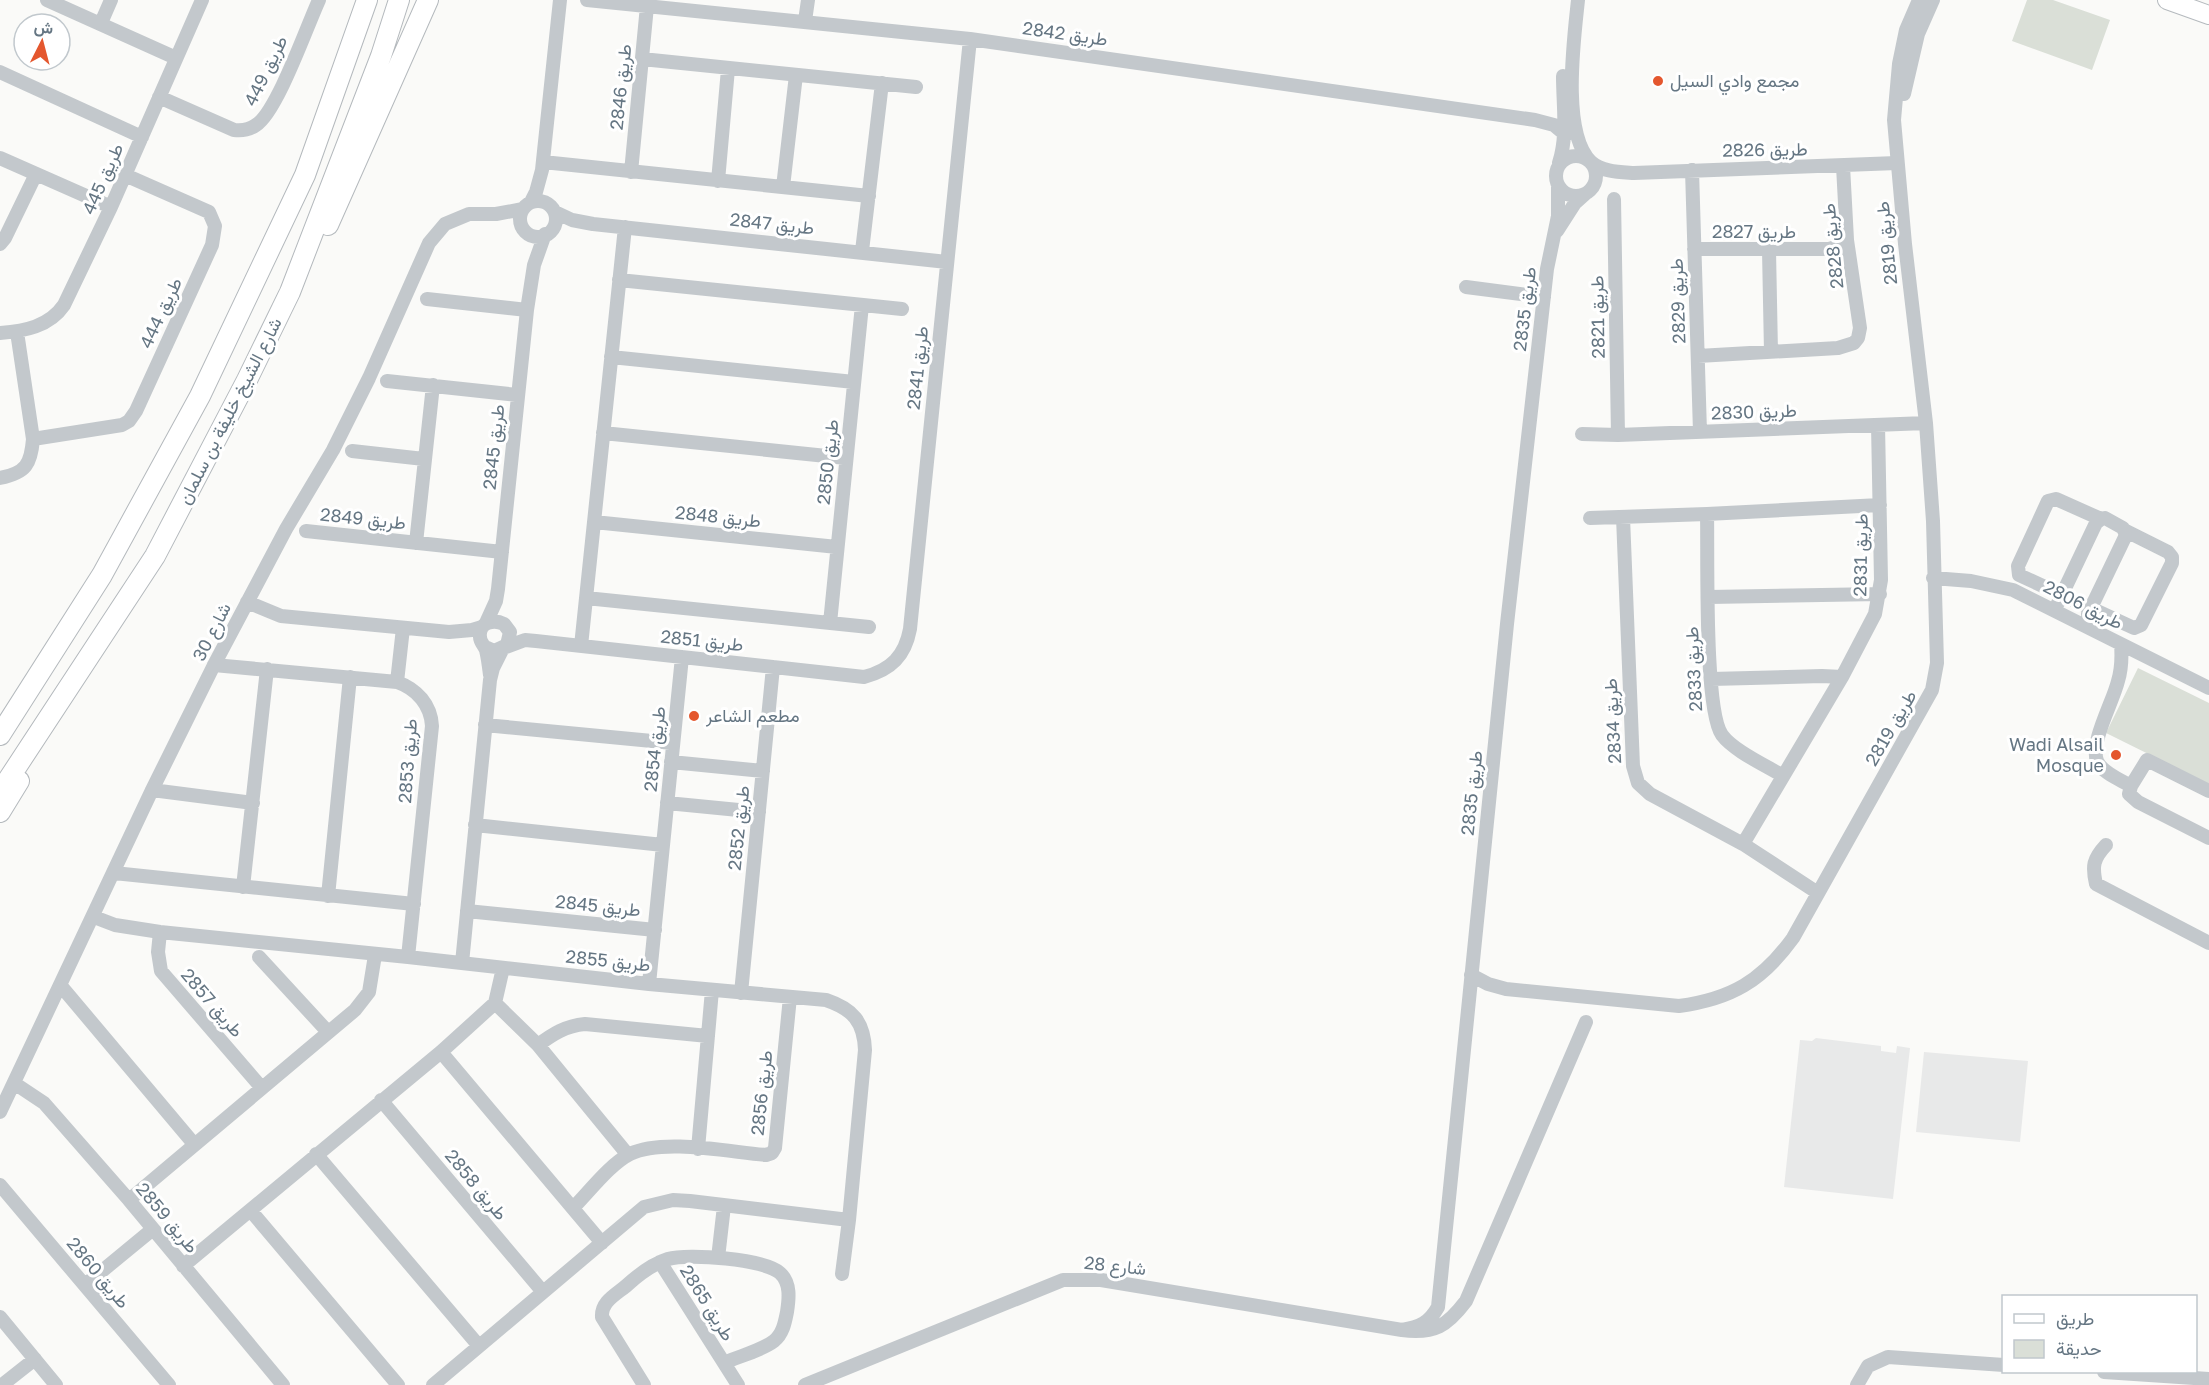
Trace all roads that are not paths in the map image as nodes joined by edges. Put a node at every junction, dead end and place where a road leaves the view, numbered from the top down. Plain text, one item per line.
1 (47, 0) edge
2 (111, 0) edge
3 (201, 0) edge
4 (319, 0) edge
5 (353, 0) edge
6 (367, 0) edge
7 (399, 0) edge
8 (428, 0) edge
9 (560, 0) edge
10 (587, 0) edge
11 (808, 0) edge
12 (1570, 0) edge
13 (1578, 0) edge
14 (1919, 0) edge
15 (1933, 0) edge
16 (2167, 0) edge
17 (647, 6) junction
18 (722, 7) edge
19 (2209, 15) edge
20 (805, 21) junction
21 (101, 23) junction
22 (1912, 32) junction
23 (970, 39) junction
24 (176, 58) junction
25 (642, 59) junction
26 (729, 69) junction
27 (0, 72) edge
28 (796, 75) junction
29 (882, 83) junction
30 (916, 87) dead end
31 (159, 97) junction
32 (1568, 113) junction
33 (1535, 120) junction
34 (1566, 135) junction
35 (142, 137) junction
36 (0, 158) edge
37 (1590, 161) junction
38 (1559, 163) junction
39 (1897, 163) junction
40 (543, 166) junction
41 (1844, 166) junction
42 (1692, 170) junction
43 (631, 172) junction
44 (1634, 173) junction
45 (36, 174) junction
46 (125, 175) junction
47 (718, 181) junction
48 (1558, 185) junction
49 (783, 188) junction
50 (1590, 190) junction
51 (869, 196) junction
52 (1614, 199) dead end
53 (527, 206) junction
54 (111, 207) junction
55 (551, 208) junction
56 (496, 213) junction
57 (281, 224) junction
58 (593, 224) junction
59 (524, 228) junction
60 (625, 228) junction
61 (549, 232) junction
62 (1553, 238) junction
63 (1847, 240) junction
64 (0, 244) edge
65 (1694, 249) junction
66 (1769, 250) junction
67 (862, 251) junction
68 (947, 262) junction
69 (534, 265) junction
70 (619, 280) junction
71 (1466, 287) dead end
72 (290, 292) junction
73 (1544, 297) junction
74 (427, 299) dead end
75 (862, 305) junction
76 (902, 309) dead end
77 (527, 310) junction
78 (17, 332) junction
79 (0, 333) edge
80 (1771, 352) junction
81 (1698, 356) junction
82 (611, 357) junction
83 (387, 381) dead end
84 (854, 382) junction
85 (433, 385) junction
86 (518, 394) junction
87 (1926, 423) junction
88 (1878, 425) junction
89 (1700, 432) junction
90 (603, 433) junction
91 (1582, 434) dead end
92 (1618, 435) junction
93 (33, 439) junction
94 (352, 451) dead end
95 (846, 458) junction
96 (424, 459) junction
97 (0, 478) edge
98 (1880, 506) junction
99 (1707, 514) junction
100 (1623, 517) junction
101 (1590, 518) dead end
102 (2101, 519) junction
103 (594, 522) junction
104 (306, 531) dead end
105 (2126, 531) junction
106 (416, 543) junction
107 (837, 547) junction
108 (502, 552) junction
109 (1934, 578) junction
110 (498, 589) junction
111 (1880, 594) junction
112 (2061, 595) junction
113 (1709, 597) junction
114 (586, 598) junction
115 (247, 602) junction
116 (2091, 608) junction
117 (2054, 610) junction
118 (830, 623) junction
119 (484, 625) junction
120 (2083, 625) junction
121 (506, 626) junction
122 (869, 627) dead end
123 (403, 628) junction
124 (449, 632) junction
125 (536, 641) junction
126 (2121, 644) junction
127 (483, 645) junction
128 (581, 646) junction
129 (503, 648) junction
130 (682, 657) junction
131 (214, 665) junction
132 (773, 667) junction
133 (267, 669) junction
134 (350, 677) junction
135 (864, 677) joint
136 (1842, 677) junction
137 (1711, 679) junction
138 (490, 680) junction
139 (397, 682) junction
140 (2209, 688) edge
141 (46, 723) junction
142 (485, 725) junction
143 (0, 735) edge
144 (673, 743) junction
145 (671, 762) junction
146 (763, 771) junction
147 (1783, 776) junction
148 (2131, 786) junction
149 (152, 790) junction
150 (2209, 790) edge
151 (0, 792) edge
152 (253, 803) junction
153 (667, 803) junction
154 (0, 812) edge
155 (759, 812) junction
156 (475, 825) junction
157 (2209, 838) edge
158 (1743, 844) junction
159 (663, 845) junction
160 (2106, 845) dead end
161 (114, 873) junction
162 (243, 886) junction
163 (1818, 893) junction
164 (328, 896) junction
165 (414, 904) junction
166 (467, 911) junction
167 (94, 917) junction
168 (655, 930) junction
169 (160, 932) junction
170 (2209, 943) edge
171 (375, 955) junction
172 (259, 957) dead end
173 (408, 957) junction
174 (462, 963) junction
175 (503, 968) junction
176 (1471, 975) junction
177 (649, 984) junction
178 (61, 986) junction
179 (1506, 989) junction
180 (712, 990) junction
181 (741, 993) junction
182 (790, 997) junction
183 (1469, 1000) junction
184 (495, 1003) junction
185 (1586, 1022) dead end
186 (327, 1032) junction
187 (708, 1036) junction
188 (537, 1045) junction
189 (441, 1052) junction
190 (14, 1083) junction
191 (261, 1088) junction
192 (381, 1100) junction
193 (0, 1112) edge
194 (194, 1144) junction
195 (698, 1149) junction
196 (316, 1154) junction
197 (628, 1155) junction
198 (0, 1185) edge
199 (129, 1200) junction
200 (724, 1206) junction
201 (573, 1208) junction
202 (250, 1211) junction
203 (849, 1220) junction
204 (153, 1229) junction
205 (602, 1243) junction
206 (718, 1258) junction
207 (660, 1262) junction
208 (183, 1266) junction
209 (842, 1274) dead end
210 (85, 1285) junction
211 (543, 1292) junction
212 (0, 1317) edge
213 (1402, 1330) junction
214 (479, 1346) junction
215 (35, 1359) junction
216 (724, 1363) junction
217 (2002, 1365) edge
218 (2130, 1373) edge
219 (2209, 1379) edge
220 (2, 1385) edge
221 (56, 1385) edge
222 (169, 1385) edge
223 (283, 1385) edge
224 (398, 1385) edge
225 (433, 1385) edge
226 (644, 1385) edge
227 (738, 1385) edge
228 (805, 1385) edge
229 (1857, 1385) edge

1 - 21 street
2 - 21 street
3 - 24 street, طريق 445
4 - 31 street, طريق 449
5 - 57 highway
6 - 57 highway, شارع الشيخ خليفة بن سلمان
7 - 72 highway, شارع الشيخ خليفة بن سلمان
8 - 72 highway
9 - 40 street
10 - 17 street, طريق 2842
11 - 20 street
12 - 32 street
13 - 32 street
14 - 22 street, طريق 2819
15 - 22 street, طريق 2819
16 - 19 main road
17 - 18 street, طريق 2842
17 - 25 street, طريق 2846
18 - 20 street, طريق 2842
20 - 23 street, طريق 2842
21 - 24 street
22 - 39 street, طريق 2819
23 - 33 street, طريق 2842
23 - 68 street, طريق 2841
24 - 31 street, طريق 445
25 - 26 street
25 - 43 street, طريق 2846
26 - 28 street
26 - 47 street
27 - 35 street
28 - 29 street
28 - 49 street
29 - 30 street
29 - 51 street
31 - 35 street, طريق 445
32 - 33 street, طريق 2842
32 - 34 street
32 - 37 street
33 - 34 street, طريق 2842
34 - 38 street
35 - 46 street, طريق 445
36 - 45 street
37 - 38 street
37 - 44 street, طريق 2826
37 - 50 street
38 - 48 street
39 - 41 street, طريق 2826
39 - 87 street, طريق 2819
40 - 43 street
40 - 53 street
40 - 55 street
41 - 42 street, طريق 2826
41 - 63 street, طريق 2828
42 - 44 street, طريق 2826
42 - 65 street, طريق 2829
43 - 47 street
44 - 50 street, طريق 2826
45 - 54 street
45 - 64 street
46 - 54 street, طريق 445
46 - 93 street, طريق 444
47 - 49 street
48 - 50 street
48 - 62 street, طريق 2835
49 - 51 street
50 - 62 street, طريق 2835
51 - 67 street
52 - 92 street, طريق 2821
53 - 55 street
53 - 56 street, شارع 30
53 - 59 street
54 - 78 street, طريق 445
55 - 58 street, طريق 2847
55 - 61 street
56 - 59 street, شارع 30
56 - 115 street, شارع 30
57 - 143 highway, شارع الشيخ خليفة بن سلمان
58 - 60 street, طريق 2847
58 - 61 street, طريق 2847
59 - 61 street
59 - 69 street, طريق 2845
60 - 67 street, طريق 2847
60 - 70 street
61 - 69 street, طريق 2845
62 - 73 street, طريق 2835
63 - 66 street, طريق 2827
63 - 80 street, طريق 2828
65 - 66 street, طريق 2827
65 - 81 street, طريق 2829
66 - 80 street
67 - 68 street, طريق 2847
68 - 135 street, طريق 2841
69 - 77 street, طريق 2845
70 - 75 street
70 - 82 street
71 - 73 street
72 - 141 highway, شارع الشيخ خليفة بن سلمان
73 - 176 street, طريق 2835
74 - 77 street
75 - 76 street
75 - 84 street, طريق 2850
77 - 86 street, طريق 2845
78 - 79 street, طريق 445
78 - 93 street
80 - 81 street, طريق 2828
81 - 89 street, طريق 2829
82 - 84 street
82 - 90 street
83 - 85 street
84 - 95 street, طريق 2850
85 - 86 street
85 - 96 street, طريق 2849
86 - 108 street, طريق 2845
87 - 88 street, طريق 2830
87 - 109 street, طريق 2819
88 - 89 street, طريق 2830
88 - 98 street, طريق 2831
89 - 92 street, طريق 2830
90 - 95 street
90 - 103 street
91 - 92 street, طريق 2830
93 - 97 street
94 - 96 street
95 - 107 street, طريق 2850
96 - 106 street, طريق 2849
98 - 99 street
98 - 111 street, طريق 2831
99 - 100 street
99 - 113 street, طريق 2833
100 - 101 street
100 - 158 street, طريق 2834
102 - 105 street
102 - 112 street
102 - 112 street
103 - 107 street, طريق 2848
103 - 114 street
104 - 106 street, طريق 2849
105 - 116 street
105 - 116 street
106 - 108 street, طريق 2849
107 - 118 street, طريق 2850
108 - 110 street, طريق 2845
109 - 117 street, طريق 2806
109 - 163 street, طريق 2819
110 - 119 street, طريق 2845
110 - 121 street, طريق 2845
111 - 113 street
111 - 136 street, طريق 2831
112 - 116 street
112 - 117 street
113 - 137 street, طريق 2833
114 - 118 street
114 - 128 street
115 - 123 street
115 - 131 street, شارع 30
116 - 120 street
117 - 120 street, طريق 2806
118 - 122 street
119 - 121 street
119 - 124 street
119 - 127 street
120 - 126 street, طريق 2806
121 - 125 street, طريق 2851
121 - 129 street
123 - 124 street
123 - 139 street
124 - 127 street
125 - 128 street, طريق 2851
125 - 129 street, طريق 2851
126 - 140 street, طريق 2806
126 - 148 street
127 - 129 street
127 - 138 street
128 - 130 street, طريق 2851
129 - 138 street
130 - 132 street, طريق 2851
130 - 144 street, طريق 2854
131 - 133 street, طريق 2853
131 - 149 street, شارع 30
132 - 135 street, طريق 2851
132 - 146 street, طريق 2852
133 - 134 street, طريق 2853
133 - 152 street
134 - 139 street, طريق 2853
134 - 164 street
136 - 137 street
136 - 147 street, طريق 2831
137 - 147 street, طريق 2833
138 - 142 street
139 - 165 street, طريق 2853
141 - 151 highway, شارع الشيخ خليفة بن سلمان
141 - 154 highway
142 - 144 street
142 - 156 street
144 - 145 street, طريق 2854
145 - 146 street
145 - 153 street, طريق 2854
146 - 155 street, طريق 2852
147 - 158 street, طريق 2831
148 - 150 street
148 - 157 street
149 - 152 street
149 - 161 street, شارع 30
152 - 162 street
153 - 155 street
153 - 159 street, طريق 2854
155 - 181 street, طريق 2852
156 - 159 street
156 - 166 street
158 - 163 street, طريق 2834
159 - 168 street, طريق 2854
160 - 170 street
161 - 162 street
161 - 167 street, شارع 30
162 - 164 street
163 - 179 street, طريق 2819
164 - 165 street
165 - 173 street, طريق 2853
166 - 168 street, طريق 2845
166 - 174 street
167 - 169 street, طريق 2855
167 - 178 street, شارع 30
168 - 177 street, طريق 2854
169 - 171 street, طريق 2855
169 - 191 street, طريق 2857
171 - 173 street, طريق 2855
171 - 186 street
172 - 186 street
173 - 174 street, طريق 2855
174 - 175 street, طريق 2855
175 - 177 street, طريق 2855
175 - 184 street
176 - 179 street, طريق 2819
176 - 183 street, طريق 2835
177 - 180 street, طريق 2855
178 - 190 street, شارع 30
178 - 194 street
179 - 183 street, طريق 2819
180 - 181 street, طريق 2855
180 - 187 street
181 - 182 street, طريق 2855
182 - 195 street, طريق 2856
182 - 203 street, طريق 2855
183 - 213 street, طريق 2835
184 - 188 street
184 - 189 street
185 - 213 street, شارع 28
186 - 191 street
187 - 188 street
187 - 195 street
188 - 197 street
189 - 192 street
189 - 201 street
190 - 193 street, شارع 30
190 - 199 street, طريق 2859
191 - 194 street
192 - 196 street
192 - 211 street, طريق 2858
194 - 199 street
195 - 197 street, طريق 2856
196 - 202 street
196 - 214 street
197 - 201 street, طريق 2856
198 - 210 street, طريق 2860
199 - 204 street, طريق 2859
200 - 203 street
200 - 205 street
200 - 206 street, طريق 2865
201 - 205 street
202 - 208 street
202 - 224 street
203 - 209 street, طريق 2855
204 - 208 street, طريق 2859
204 - 210 street
205 - 211 street
206 - 207 street, طريق 2865
206 - 216 street, طريق 2865
207 - 216 street, طريق 2865
207 - 226 street, طريق 2865
208 - 223 street, طريق 2859
210 - 222 street, طريق 2860
211 - 214 street
212 - 215 street
213 - 228 street, شارع 28
214 - 225 street
215 - 220 street
215 - 221 street
216 - 227 street, طريق 2865
217 - 229 street
218 - 219 street

